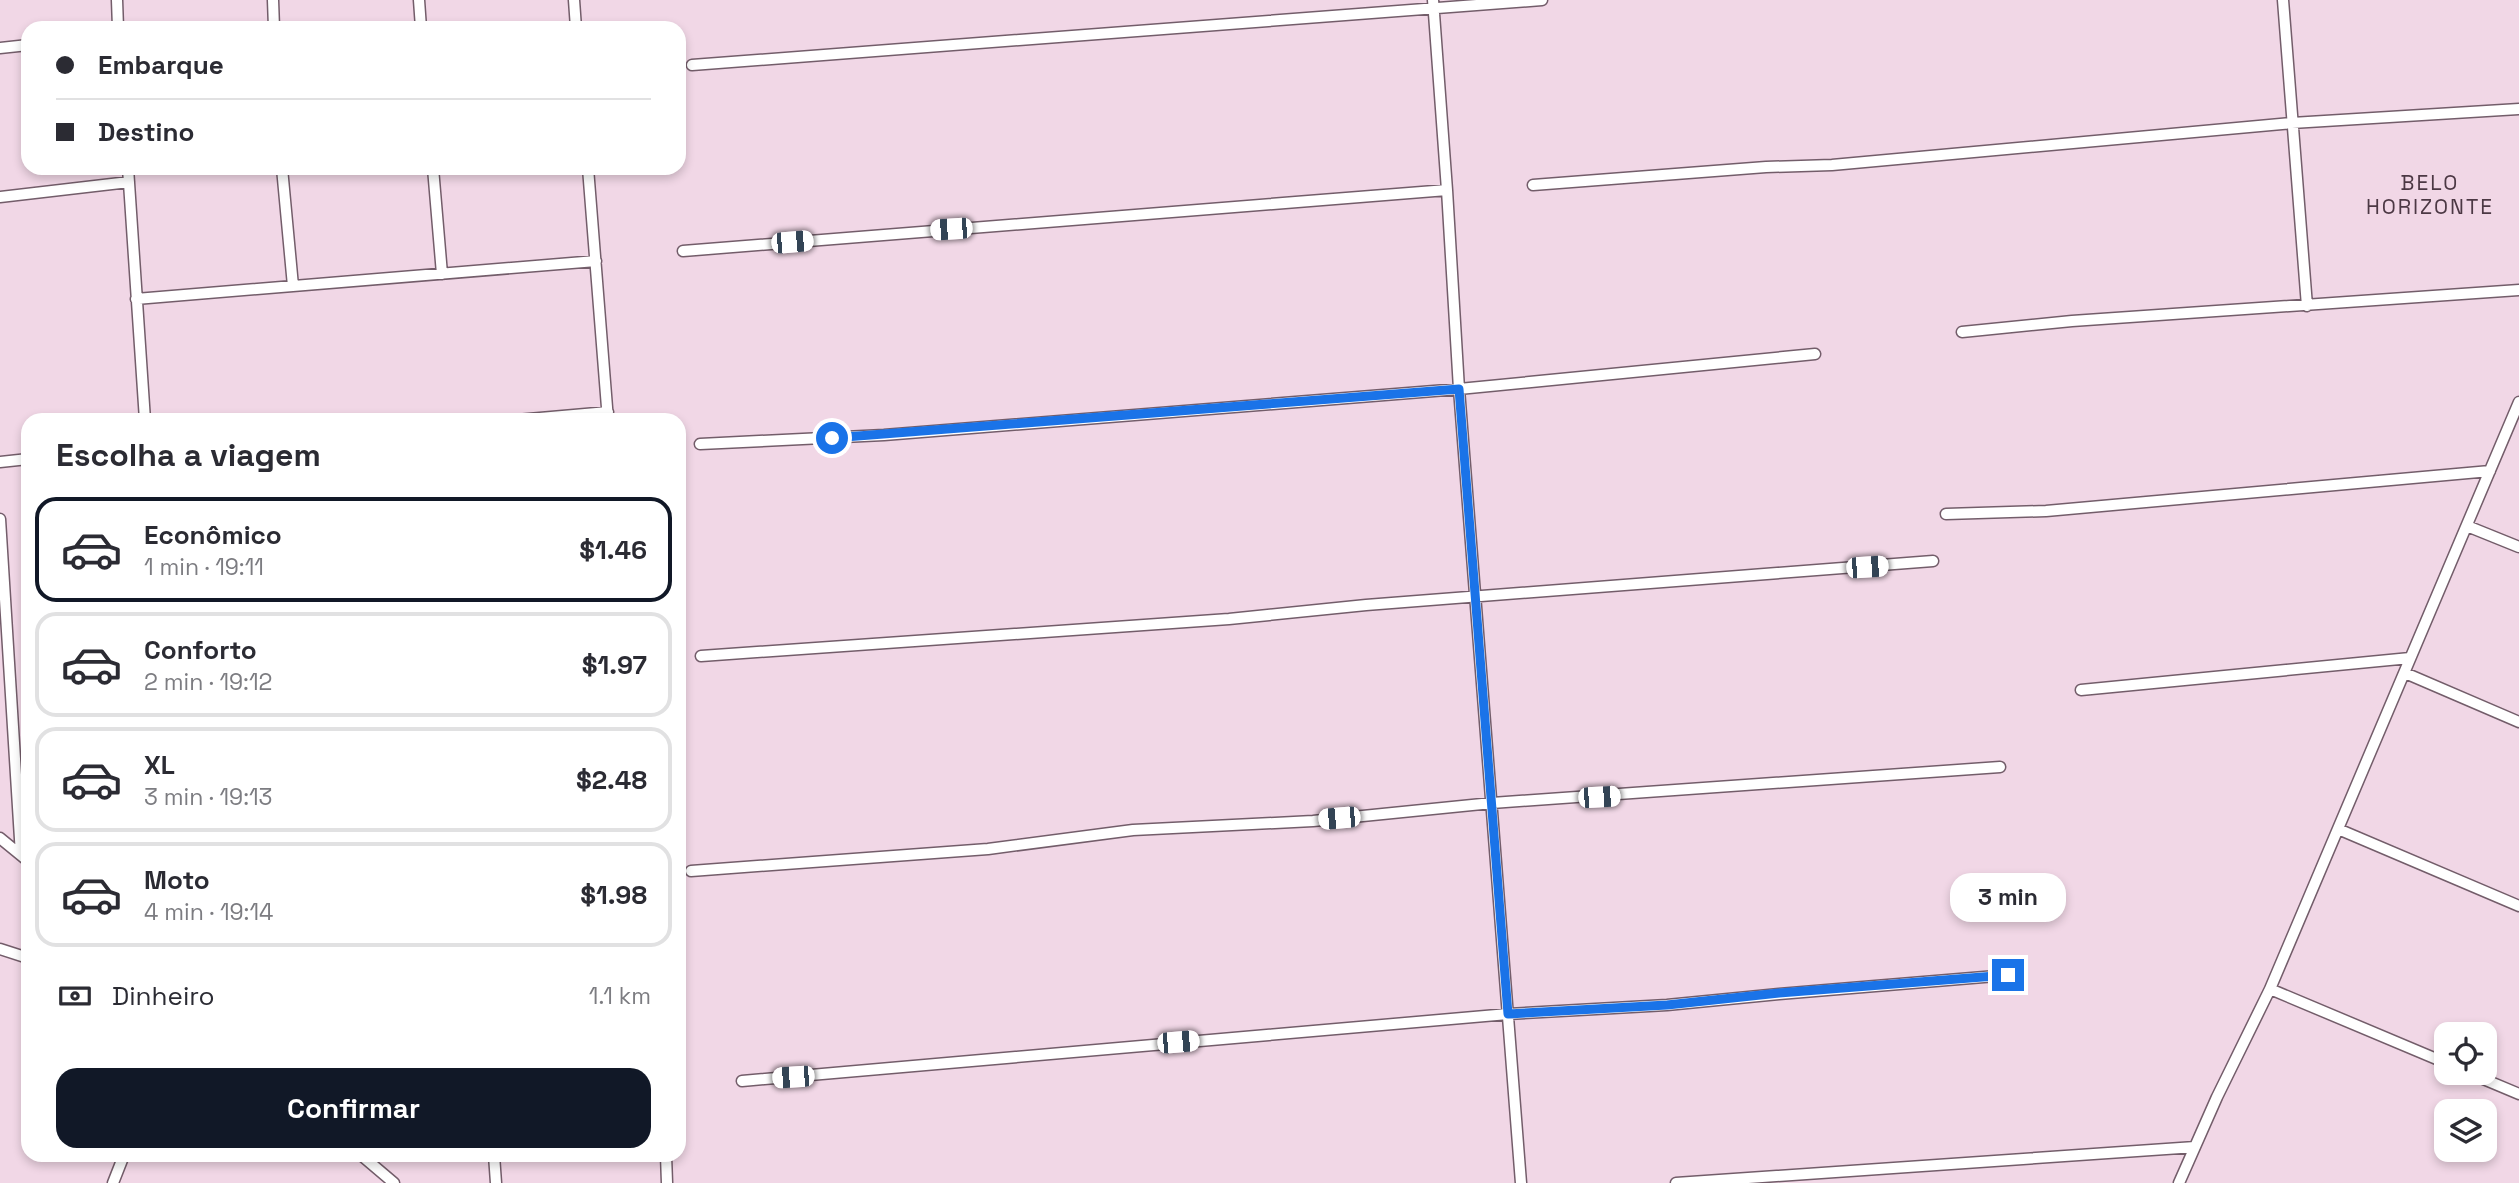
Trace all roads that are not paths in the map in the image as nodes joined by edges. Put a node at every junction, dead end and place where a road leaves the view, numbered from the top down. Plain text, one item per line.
1 (117, 0) edge
2 (273, 0) edge
3 (419, 0) edge
4 (574, 0) edge
5 (1542, 0) edge
6 (2283, 0) edge
7 (1433, 4) edge
8 (118, 21) edge
9 (274, 21) edge
10 (420, 21) edge
11 (576, 21) edge
12 (21, 46) edge
13 (0, 48) edge
14 (692, 65) dead end
15 (2519, 109) edge
16 (2292, 123) junction
17 (129, 175) edge
18 (283, 175) edge
19 (434, 175) edge
20 (590, 175) edge
21 (130, 182) junction
22 (1533, 185) dead end
23 (1447, 190) junction
24 (0, 197) edge
25 (683, 251) dead end
26 (596, 261) junction
27 (442, 274) junction
28 (293, 286) junction
29 (2519, 290) edge
30 (136, 299) junction
31 (2307, 306) junction
32 (1962, 332) dead end
33 (1815, 354) dead end
34 (1459, 389) junction
35 (2519, 402) edge
36 (144, 413) edge
37 (608, 413) edge
38 (700, 444) dead end
39 (21, 460) edge
40 (0, 461) edge
41 (2490, 471) junction
42 (1946, 514) dead end
43 (0, 519) edge
44 (2467, 526) junction
45 (2519, 547) edge
46 (1933, 561) dead end
47 (1475, 598) junction
48 (701, 656) dead end
49 (2410, 658) junction
50 (2405, 673) junction
51 (2081, 690) dead end
52 (2519, 722) edge
53 (2000, 767) dead end
54 (1492, 803) junction
55 (21, 804) edge
56 (2338, 829) junction
57 (0, 838) edge
58 (21, 855) edge
59 (691, 871) dead end
60 (2519, 906) edge
61 (0, 949) edge
62 (21, 956) edge
63 (2008, 975) dead end
64 (2270, 989) junction
65 (1508, 1014) junction
66 (2434, 1058) edge
67 (742, 1081) dead end
68 (2497, 1085) edge
69 (2519, 1094) edge
70 (2195, 1147) junction
71 (121, 1162) edge
72 (369, 1162) edge
73 (494, 1162) edge
74 (666, 1162) edge
75 (113, 1183) edge
76 (394, 1183) edge
77 (496, 1183) edge
78 (667, 1183) edge
79 (1521, 1183) edge
80 (1676, 1183) edge
81 (2179, 1183) edge

1 - 8 street
2 - 9 street
3 - 10 street
4 - 11 street
5 - 7 street
6 - 16 street
7 - 14 street
7 - 23 street
12 - 13 street
15 - 16 street
16 - 22 street
16 - 31 street
17 - 21 street
18 - 28 street
19 - 27 street
20 - 26 street
21 - 24 street
21 - 30 street
23 - 25 street
23 - 34 street
26 - 27 street
26 - 37 street
27 - 28 street
28 - 30 street
29 - 31 street
30 - 36 street
31 - 32 street
33 - 34 street
34 - 38 street
34 - 47 street
35 - 41 street
39 - 40 street
41 - 42 street
41 - 44 street
43 - 55 street
44 - 45 street
44 - 49 street
46 - 47 street
47 - 48 street
47 - 54 street
49 - 50 street
49 - 51 street
50 - 52 street
50 - 56 street
53 - 54 street
54 - 59 street
54 - 65 street
56 - 60 street
56 - 64 street
57 - 58 street
61 - 62 street
63 - 65 street
64 - 66 street
64 - 70 street
65 - 67 street
65 - 79 street
68 - 69 street
70 - 80 street
70 - 81 street
71 - 75 street
72 - 76 street
73 - 77 street
74 - 78 street

